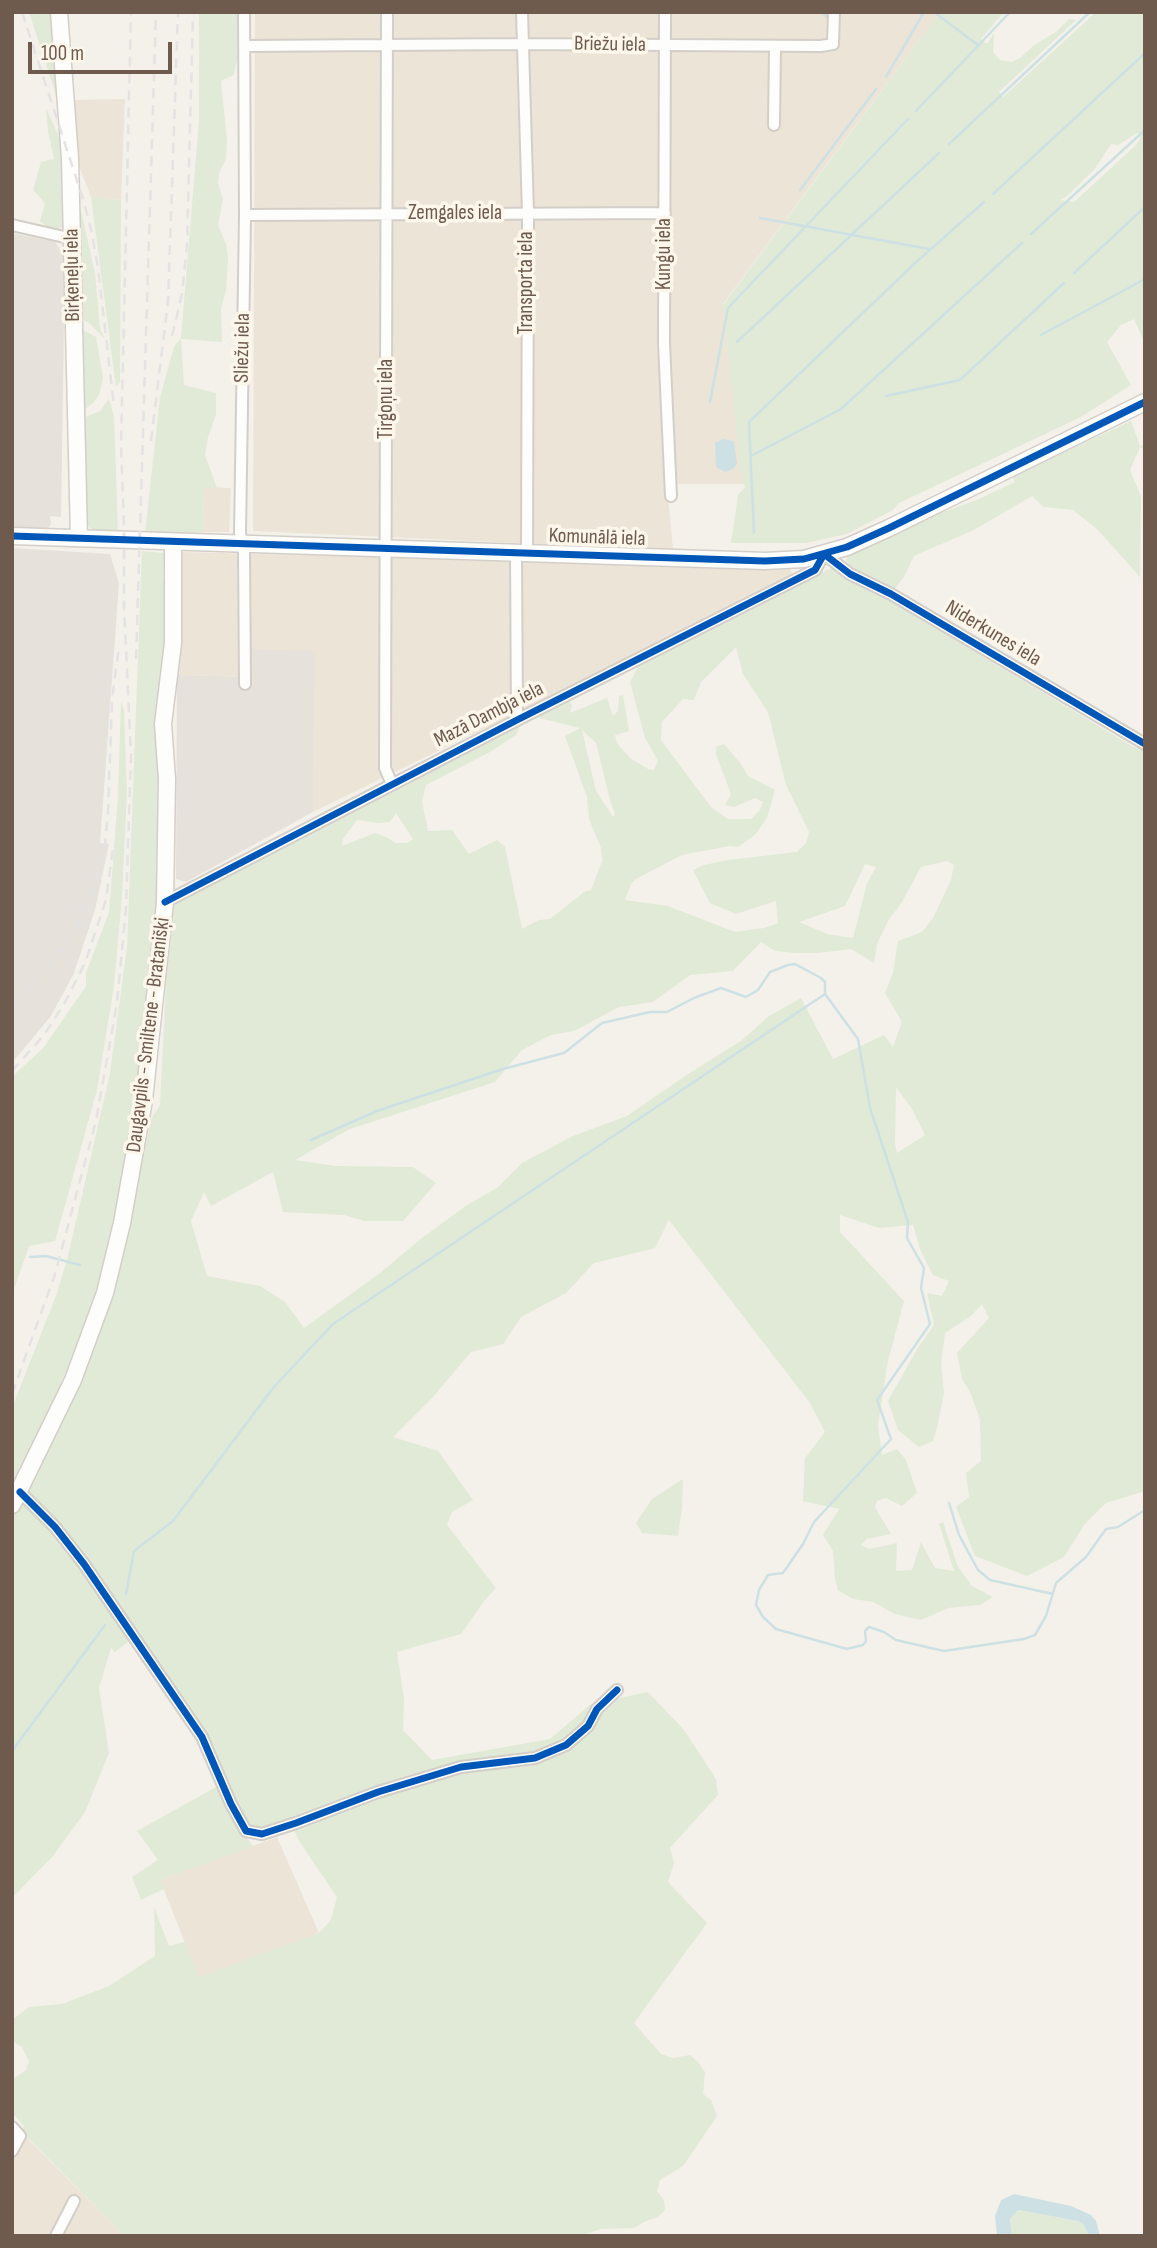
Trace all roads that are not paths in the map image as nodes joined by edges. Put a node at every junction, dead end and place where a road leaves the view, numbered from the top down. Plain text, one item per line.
1 (59, 12) edge
2 (244, 12) edge
3 (387, 12) edge
4 (522, 12) edge
5 (665, 12) edge
6 (834, 12) edge
7 (522, 44) junction
8 (244, 46) junction
9 (388, 46) junction
10 (665, 46) junction
11 (775, 47) junction
12 (774, 125) dead end
13 (528, 213) junction
14 (665, 213) junction
15 (387, 214) junction
16 (245, 215) junction
17 (12, 225) edge
18 (73, 239) junction
19 (1145, 402) edge
20 (671, 496) dead end
21 (12, 536) edge
22 (79, 538) junction
23 (173, 542) junction
24 (243, 545) junction
25 (387, 548) junction
26 (522, 553) junction
27 (824, 554) junction
28 (245, 684) dead end
29 (517, 720) junction
30 (1145, 744) edge
31 (391, 784) junction
32 (165, 902) junction
33 (16, 1499) edge
34 (617, 1690) dead end
35 (12, 2127) edge
36 (12, 2151) edge
37 (74, 2201) dead end
38 (56, 2236) edge

1 - 18 main road, Birķeneļu iela
2 - 8 street, Sliežu iela
3 - 9 street, Tirgoņu iela
4 - 7 street, Transporta iela
5 - 10 street, Kungu iela
6 - 11 street, Briežu iela
7 - 9 street, Briežu iela
7 - 10 street, Briežu iela
7 - 13 street, Transporta iela
8 - 9 street, Briežu iela
8 - 16 street, Sliežu iela
9 - 15 street, Tirgoņu iela
10 - 11 street, Briežu iela
10 - 14 street, Kungu iela
11 - 12 street
13 - 14 street, Zemgales iela
13 - 15 street, Zemgales iela
13 - 26 street, Transporta iela
14 - 20 street, Kungu iela
15 - 16 street, Zemgales iela
15 - 25 street, Tirgoņu iela
16 - 24 street, Sliežu iela
17 - 18 street
18 - 22 main road, Birķeneļu iela
19 - 27 main road, Komunālā iela
21 - 22 main road, Komunālā iela
22 - 23 main road, Komunālā iela
23 - 24 main road, Komunālā iela
23 - 32 main road, Daugavpils - Smiltene - Bratanišķi
24 - 25 main road, Komunālā iela
24 - 28 street, Sliežu iela
25 - 26 main road, Komunālā iela
25 - 31 street, Tirgoņu iela
26 - 27 main road, Komunālā iela
26 - 29 street, Transporta iela
27 - 29 street, Mazā Dambja iela
27 - 30 street, Niderkunes iela
29 - 31 street, Mazā Dambja iela
31 - 32 street, Mazā Dambja iela
32 - 33 main road, Daugavpils - Smiltene - Bratanišķi
33 - 34 street
35 - 36 street
37 - 38 street

